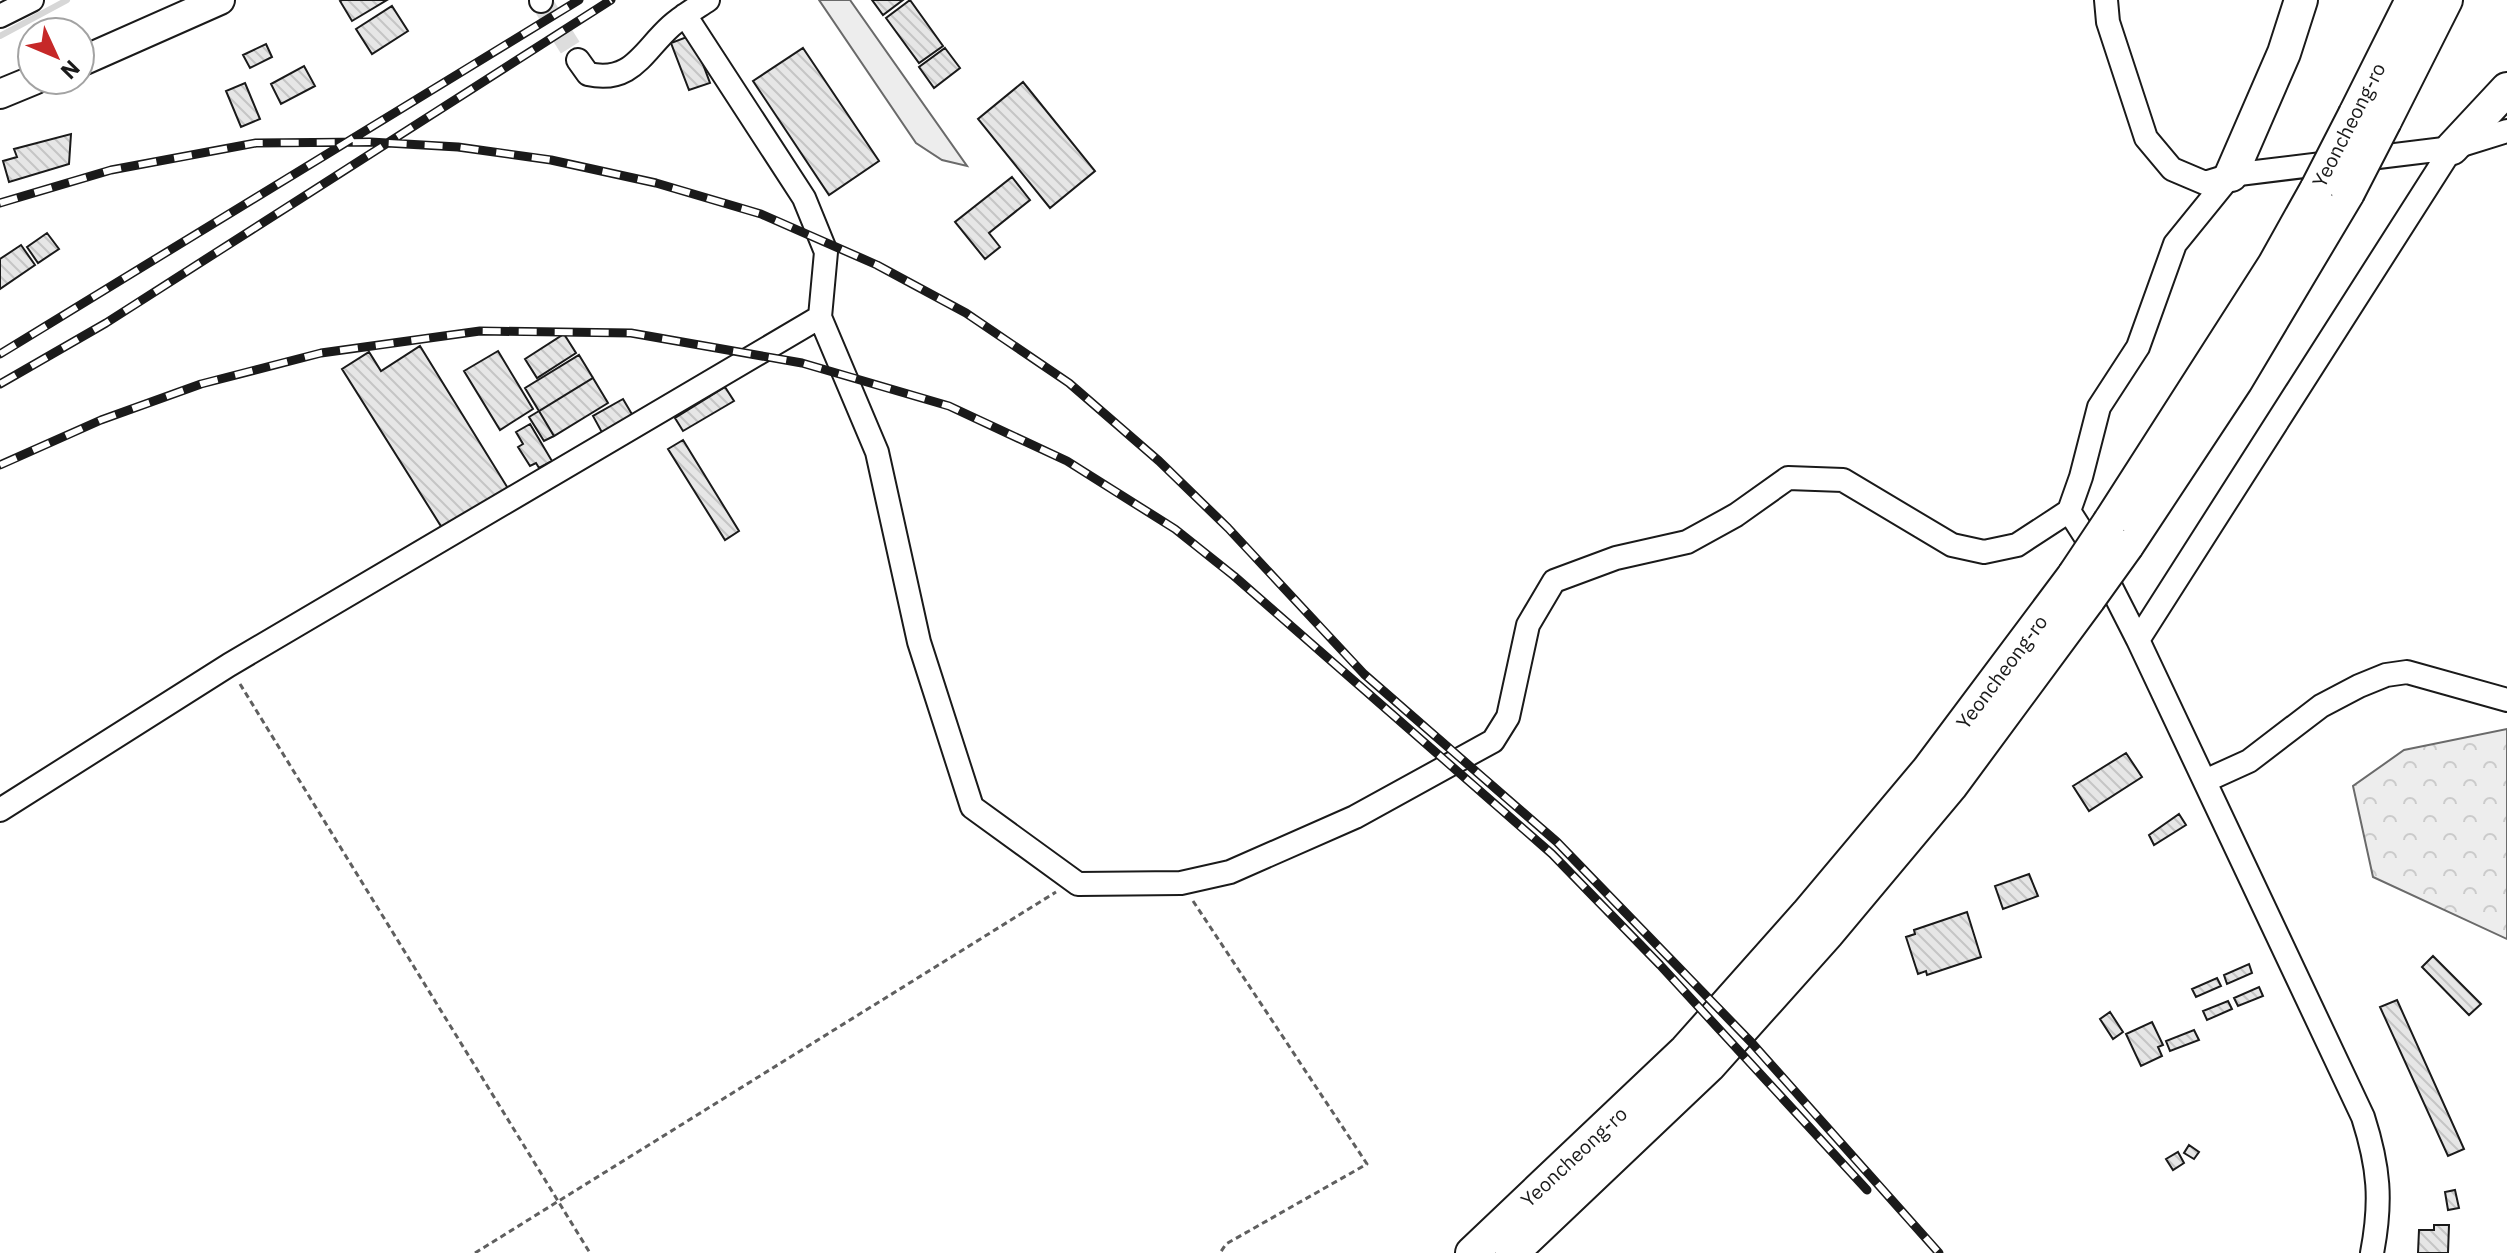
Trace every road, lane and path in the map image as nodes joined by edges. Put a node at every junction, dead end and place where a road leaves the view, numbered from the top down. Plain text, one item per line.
1 (32, 0) edge
2 (220, 0) edge
3 (708, 0) edge
4 (2106, 0) edge
5 (2301, 0) edge
6 (2412, 0) edge
7 (2446, 0) edge
8 (685, 15) junction
9 (0, 16) edge
10 (96, 55) edge
11 (578, 60) tunnel mouth
12 (2507, 89) edge
13 (2370, 118) junction
14 (2507, 131) edge
15 (2452, 148) junction
16 (2231, 175) junction
17 (820, 317) junction
18 (2069, 511) junction
19 (2081, 587) junction
20 (2138, 640) junction
21 (229, 665) junction
22 (2507, 700) edge
23 (2205, 781) junction
24 (0, 810) edge
25 (1181, 883) junction
26 (1078, 884) junction
27 (558, 1201) junction
28 (475, 1253) edge
29 (590, 1253) edge
30 (1220, 1253) edge
31 (1472, 1253) edge
32 (1512, 1253) edge
33 (2372, 1253) edge

1 - 9 street
2 - 10 main road
3 - 8 street
4 - 16 street
5 - 16 highway
6 - 13 highway, Yeoncheong-ro
7 - 13 highway, Yeoncheong-ro
8 - 11 street
8 - 17 street
12 - 15 highway
13 - 19 highway, Yeoncheong-ro, bridge
14 - 15 street
15 - 16 street
15 - 20 street
16 - 18 street
17 - 21 street
17 - 26 street
18 - 20 street
18 - 25 street
19 - 31 highway, Yeoncheong-ro
19 - 32 highway, Yeoncheong-ro
20 - 23 street
21 - 24 street
21 - 27 path
22 - 23 street
23 - 33 street
25 - 26 street
25 - 30 path
26 - 27 path
27 - 28 path
27 - 29 path

